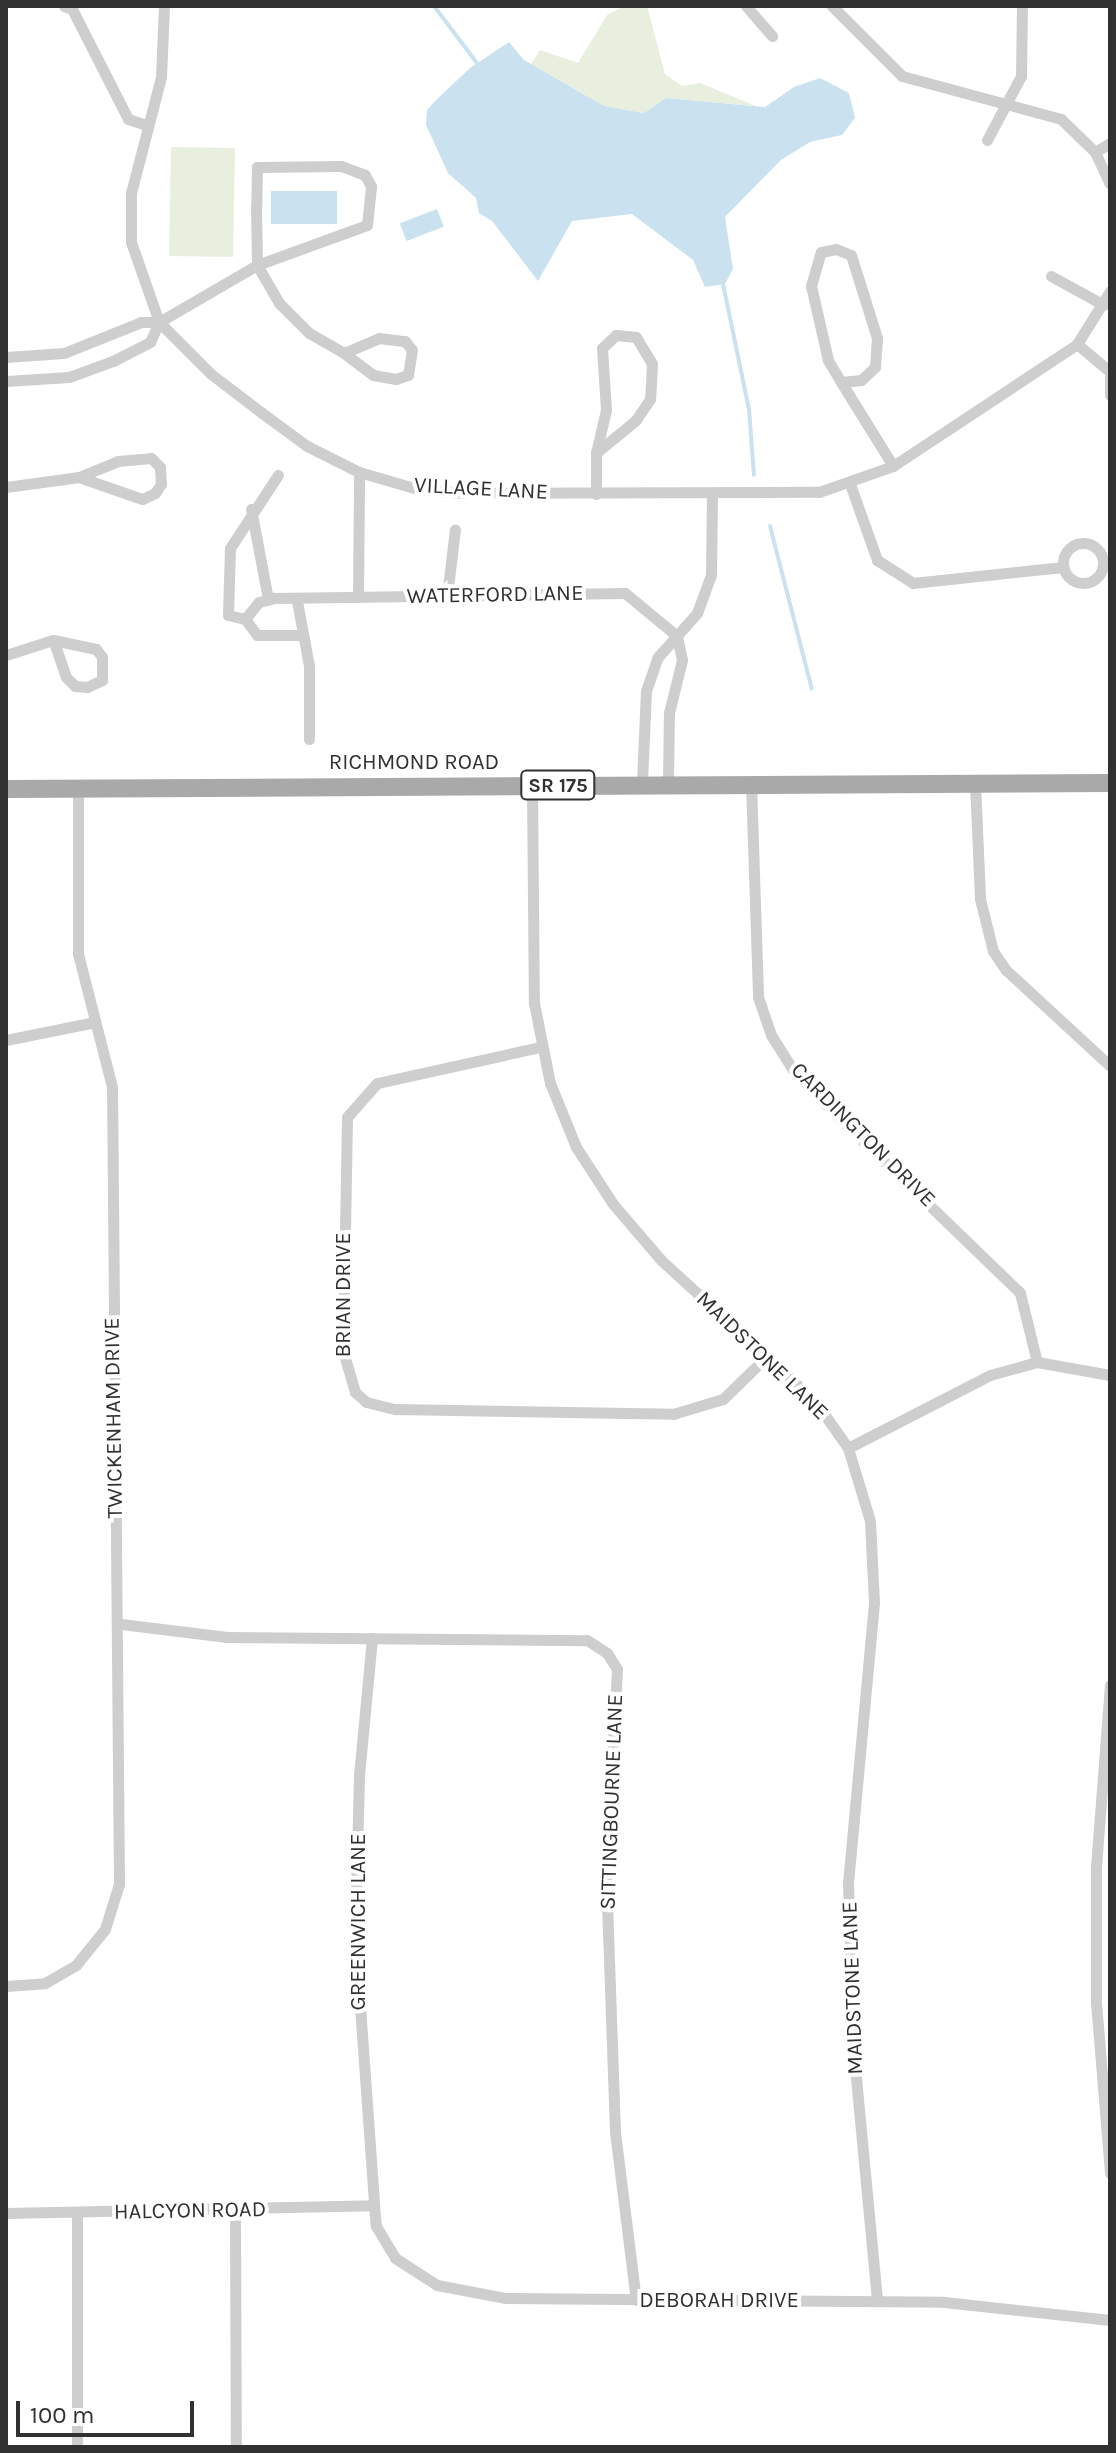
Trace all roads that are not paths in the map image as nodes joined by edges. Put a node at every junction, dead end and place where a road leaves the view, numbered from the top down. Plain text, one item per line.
1 (64, 6) edge
2 (164, 6) edge
3 (1022, 6) edge
4 (750, 7) edge
5 (840, 9) edge
6 (772, 36) dead end
7 (1008, 105) junction
8 (147, 125) junction
9 (987, 140) dead end
10 (1110, 143) edge
11 (1095, 152) junction
12 (1110, 184) edge
13 (257, 265) junction
14 (1051, 276) dead end
15 (1110, 291) edge
16 (1104, 305) junction
17 (159, 322) junction
18 (1077, 344) junction
19 (344, 353) junction
20 (6, 357) edge
21 (1109, 370) edge
22 (6, 381) edge
23 (841, 382) junction
24 (1110, 395) edge
25 (596, 453) junction
26 (893, 466) junction
27 (359, 472) junction
28 (278, 475) dead end
29 (79, 477) junction
30 (850, 484) junction
31 (6, 487) edge
32 (596, 494) junction
33 (712, 495) junction
34 (251, 509) junction
35 (455, 529) dead end
36 (1063, 567) dead end
37 (447, 596) junction
38 (358, 597) junction
39 (268, 599) junction
40 (297, 601) junction
41 (245, 619) junction
42 (301, 635) junction
43 (677, 636) junction
44 (53, 640) junction
45 (6, 655) edge
46 (309, 739) dead end
47 (642, 782) junction
48 (668, 782) junction
49 (751, 783) junction
50 (975, 783) junction
51 (1110, 783) edge
52 (532, 786) junction
53 (78, 788) junction
54 (6, 789) edge
55 (95, 1022) junction
56 (6, 1040) edge
57 (540, 1047) junction
58 (1110, 1066) edge
59 (767, 1356) junction
60 (1037, 1362) junction
61 (1110, 1375) edge
62 (848, 1448) junction
63 (121, 1624) junction
64 (372, 1638) junction
65 (1110, 1685) edge
66 (6, 1986) edge
67 (1107, 2102) edge
68 (1110, 2173) edge
69 (374, 2205) junction
70 (235, 2210) junction
71 (6, 2213) edge
72 (77, 2213) junction
73 (636, 2300) junction
74 (877, 2300) junction
75 (1110, 2320) edge
76 (77, 2447) edge
77 (236, 2447) edge

1 - 8 street
2 - 8 street, VILLAGE LANE
3 - 7 street
4 - 6 street
5 - 7 street
7 - 9 street
7 - 11 street
8 - 17 street, VILLAGE LANE
10 - 11 street
11 - 12 street
13 - 13 street
13 - 17 street
13 - 19 street
14 - 16 street
15 - 16 street, VILLAGE LANE
16 - 18 street, VILLAGE LANE
17 - 20 street
17 - 22 street
17 - 27 street, VILLAGE LANE
18 - 21 street
18 - 26 street, VILLAGE LANE
19 - 19 street
21 - 24 street
23 - 23 street
23 - 26 street
25 - 25 street
25 - 32 street
26 - 30 street, VILLAGE LANE
27 - 32 street, VILLAGE LANE
27 - 38 street
28 - 34 street
29 - 29 street
29 - 31 street
30 - 33 street, VILLAGE LANE
30 - 36 street
32 - 33 street, VILLAGE LANE
33 - 43 street
34 - 39 street
34 - 41 street
35 - 37 street
37 - 38 street, WATERFORD LANE
37 - 43 street, WATERFORD LANE
38 - 40 street, WATERFORD LANE
39 - 40 street, WATERFORD LANE
39 - 41 street
40 - 42 street
41 - 42 street
42 - 46 street
43 - 47 street
43 - 48 street
44 - 44 street
44 - 45 street
47 - 48 main road, RICHMOND ROAD / SR 175
47 - 52 main road, RICHMOND ROAD / SR 175
48 - 49 main road, RICHMOND ROAD / SR 175
49 - 50 main road, RICHMOND ROAD / SR 175
49 - 60 street, CARDINGTON DRIVE
50 - 51 main road, RICHMOND ROAD / SR 175
50 - 58 street
52 - 53 main road, RICHMOND ROAD / SR 175
52 - 57 street, MAIDSTONE LANE
53 - 54 main road, RICHMOND ROAD / SR 175
53 - 55 street, TWICKENHAM DRIVE
55 - 56 street
55 - 63 street, TWICKENHAM DRIVE
57 - 59 street, MAIDSTONE LANE
57 - 59 street, BRIAN DRIVE
59 - 62 street, MAIDSTONE LANE
60 - 61 street
60 - 62 street
62 - 74 street, MAIDSTONE LANE
63 - 64 street, SITTINGBOURNE LANE
63 - 66 street, TWICKENHAM DRIVE
64 - 69 street, GREENWICH LANE
64 - 73 street, SITTINGBOURNE LANE
65 - 67 street
67 - 68 street
69 - 70 street, HALCYON ROAD
69 - 73 street, DEBORAH DRIVE
70 - 72 street, HALCYON ROAD
70 - 77 street
71 - 72 street, HALCYON ROAD
72 - 76 street
73 - 74 street, DEBORAH DRIVE
74 - 75 street, DEBORAH DRIVE

